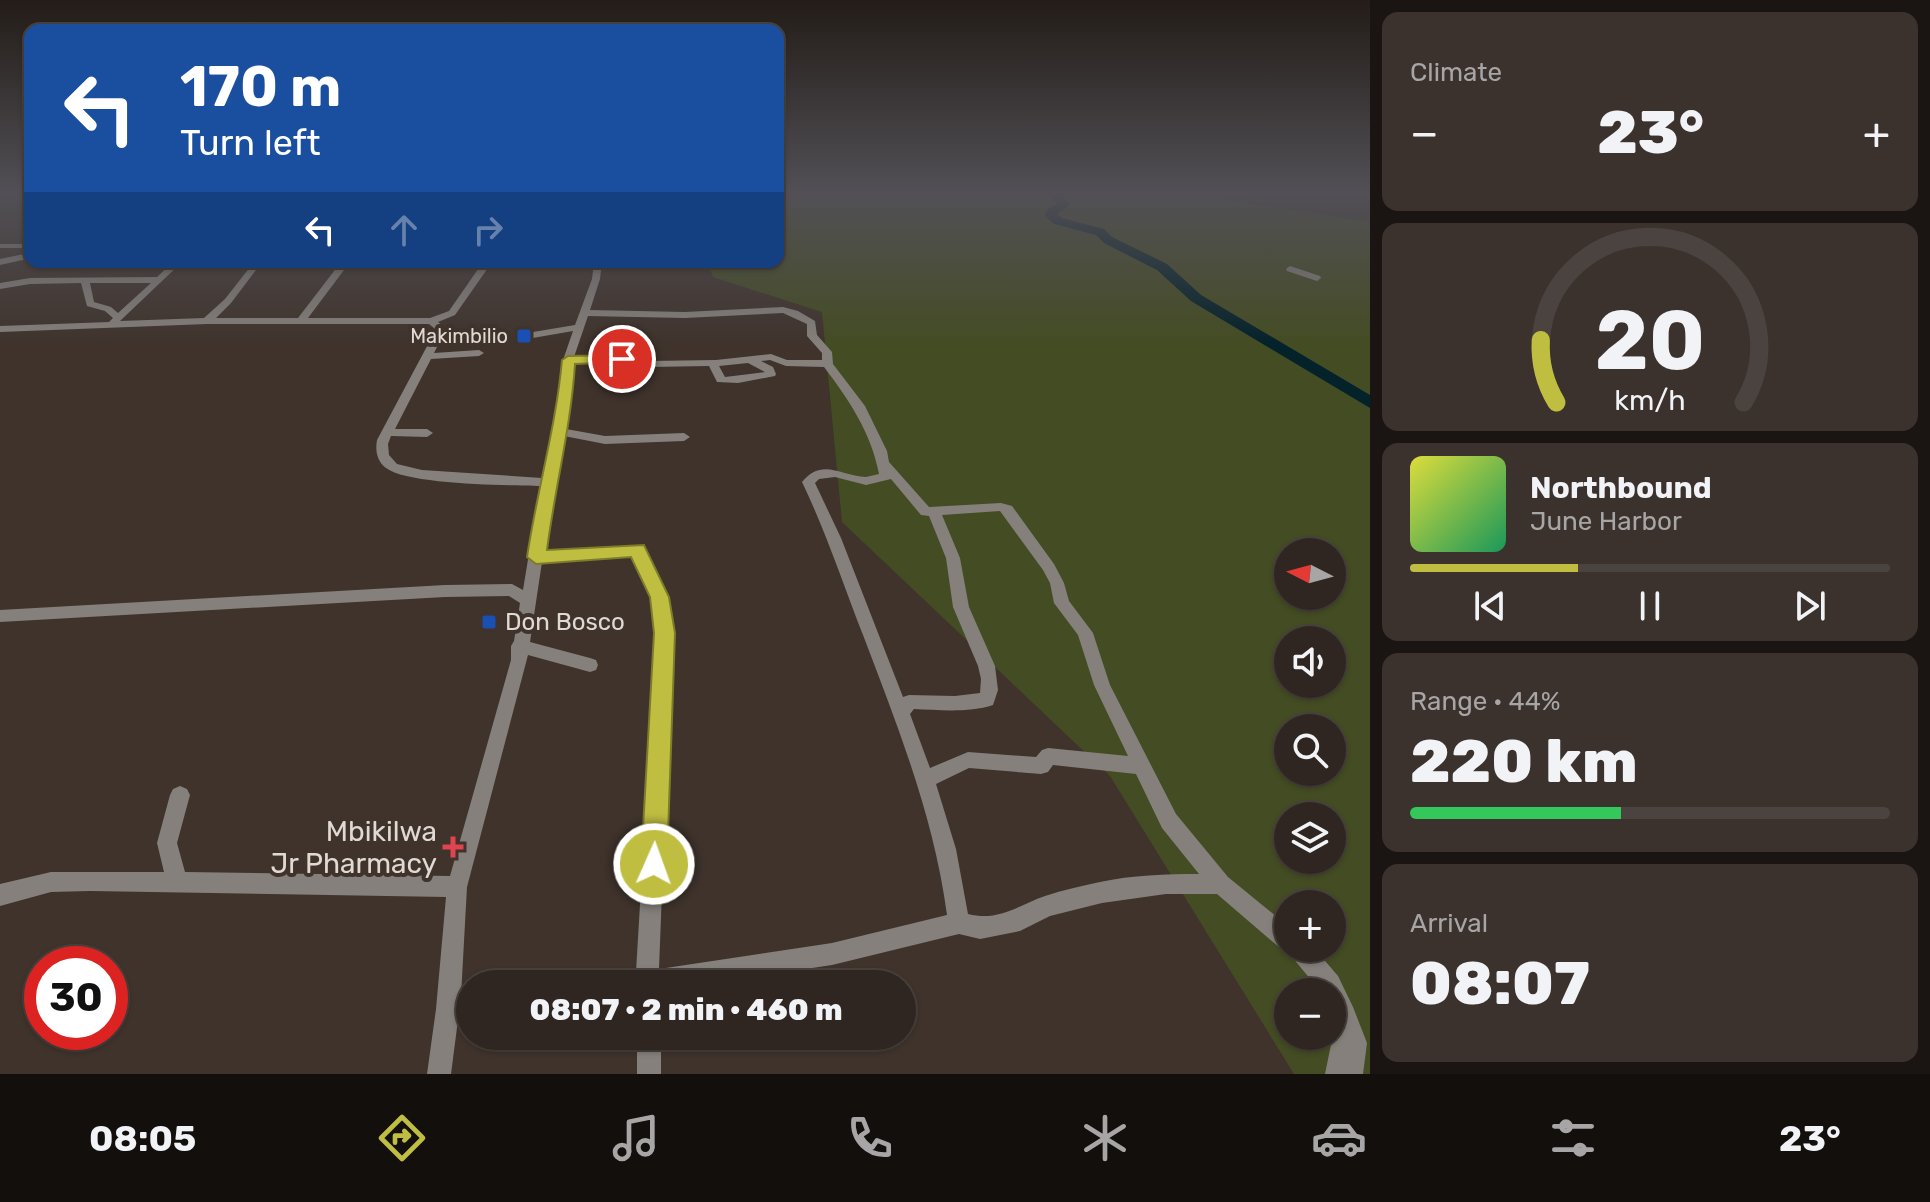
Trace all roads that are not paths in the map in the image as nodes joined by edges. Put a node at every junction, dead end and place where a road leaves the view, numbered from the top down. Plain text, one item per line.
1 (0, 246) edge
2 (18, 246) junction
3 (24, 246) edge
4 (24, 257) dead end
5 (0, 260) edge
6 (172, 268) edge
7 (253, 268) edge
8 (340, 268) edge
9 (484, 268) edge
10 (597, 268) edge
11 (1290, 269) dead end
12 (1317, 278) dead end
13 (160, 280) junction
14 (85, 282) junction
15 (12, 285) junction
16 (0, 286) edge
17 (0, 296) edge
18 (302, 319) junction
19 (581, 320) junction
20 (207, 321) junction
21 (431, 321) junction
22 (114, 322) junction
23 (0, 329) edge
24 (521, 337) dead end
25 (479, 353) dead end
26 (428, 356) junction
27 (568, 360) junction
28 (744, 360) junction
29 (704, 362) junction
30 (828, 364) junction
31 (387, 432) junction
32 (560, 432) junction
33 (427, 433) dead end
34 (684, 437) dead end
35 (886, 465) junction
36 (547, 482) junction
37 (934, 513) junction
38 (536, 557) junction
39 (527, 600) junction
40 (0, 616) edge
41 (519, 646) junction
42 (590, 665) dead end
43 (901, 713) junction
44 (1141, 766) junction
45 (924, 780) junction
46 (180, 795) dead end
47 (177, 881) junction
48 (1221, 884) junction
49 (457, 887) junction
50 (0, 895) edge
51 (959, 923) junction
52 (1274, 928) edge
53 (1309, 962) edge
54 (458, 970) edge
55 (644, 970) edge
56 (728, 970) edge
57 (1322, 978) edge
58 (456, 1018) edge
59 (1346, 1025) edge
60 (649, 1050) edge
61 (1341, 1050) edge
62 (439, 1074) edge
63 (649, 1074) edge
64 (1337, 1074) edge
65 (1351, 1074) edge

1 - 2 street
2 - 3 street
2 - 5 street
4 - 5 street
6 - 13 street
7 - 20 street
8 - 18 street
9 - 21 street
10 - 19 street
11 - 12 street
13 - 14 street
13 - 22 street
14 - 15 street
14 - 22 street
15 - 16 street
15 - 17 street
18 - 20 street
18 - 21 street
19 - 24 street
19 - 27 street
19 - 30 street
20 - 22 street
21 - 26 street
22 - 23 street
25 - 26 street
26 - 31 street
27 - 29 street
27 - 32 street
28 - 29 street
28 - 29 street
28 - 30 street
30 - 35 street
31 - 33 street
31 - 36 street
32 - 34 street
32 - 36 street
35 - 37 street
35 - 43 street
36 - 38 street
37 - 43 street
37 - 44 street
38 - 39 street
38 - 55 street
39 - 40 street
39 - 41 street
41 - 42 street
41 - 49 street
43 - 45 street
44 - 45 street
44 - 48 street
45 - 51 street
46 - 47 street
47 - 49 street
47 - 50 street
48 - 51 street
48 - 52 street
49 - 54 street
51 - 56 street
53 - 57 street
58 - 62 street
59 - 65 street
60 - 63 street
61 - 64 street

